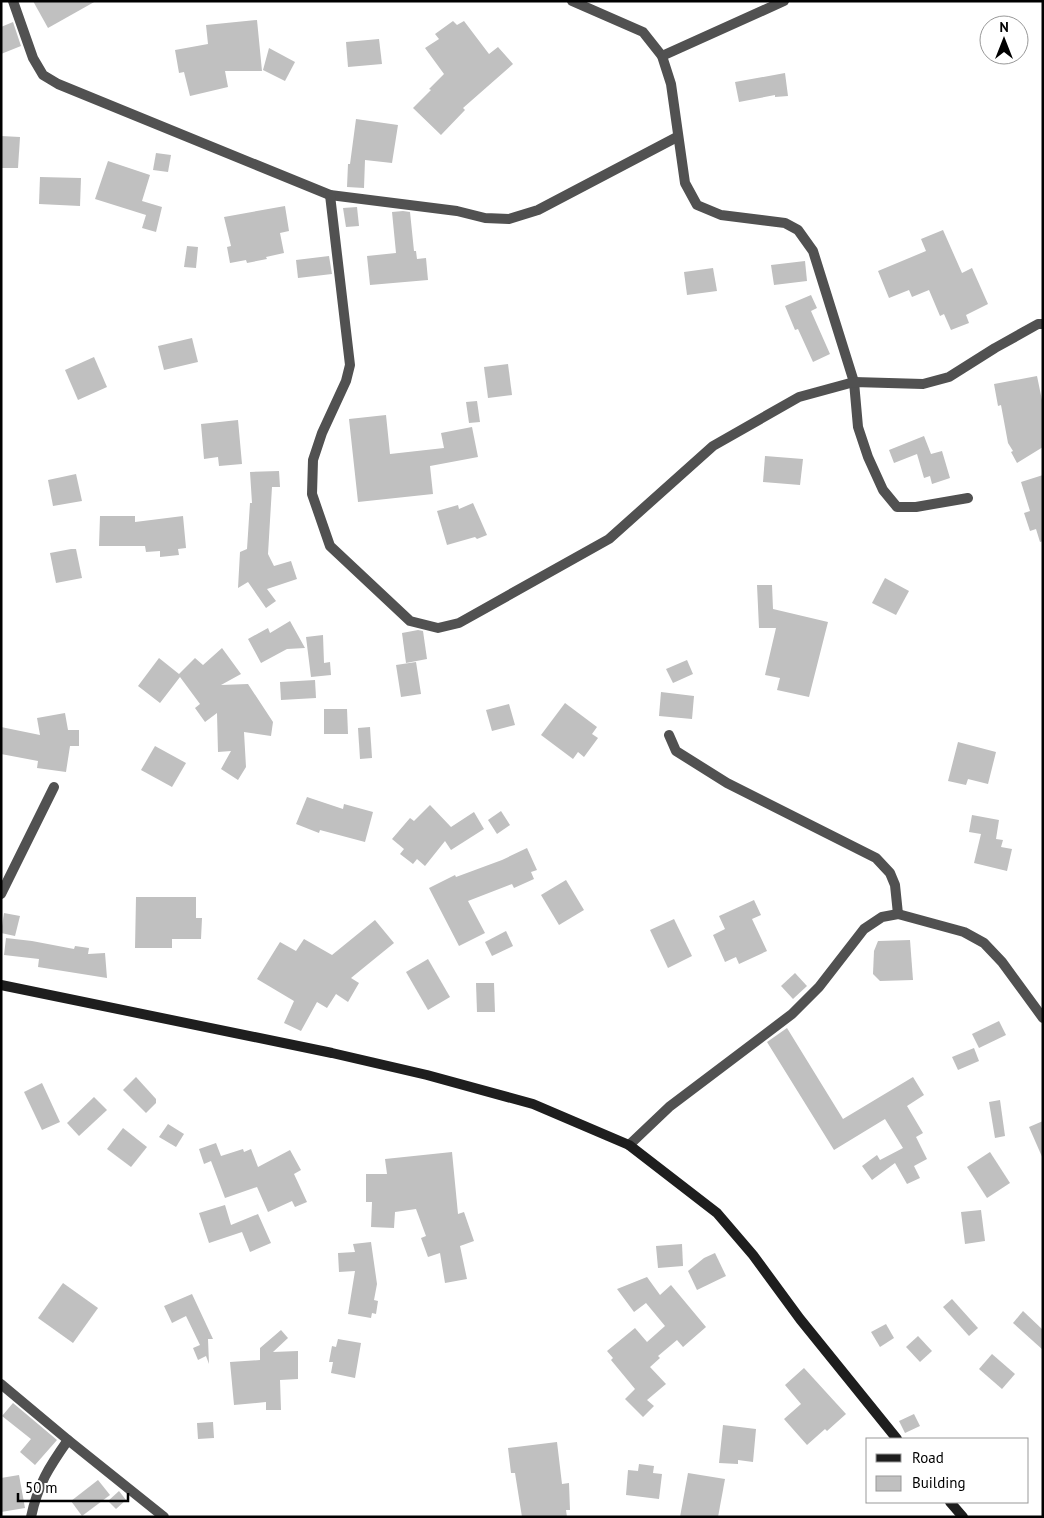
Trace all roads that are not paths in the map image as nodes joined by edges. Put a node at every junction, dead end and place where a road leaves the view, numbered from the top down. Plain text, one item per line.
1 (13, 1) edge
2 (572, 1) edge
3 (784, 1) edge
4 (662, 56) junction
5 (677, 137) junction
6 (330, 195) junction
7 (1043, 324) edge
8 (854, 382) junction
9 (968, 498) dead end
10 (669, 735) dead end
11 (54, 787) dead end
12 (1, 894) edge
13 (898, 914) junction
14 (1, 985) edge
15 (1043, 1018) edge
16 (629, 1145) junction
17 (1, 1384) edge
18 (896, 1438) edge
19 (68, 1440) junction
20 (951, 1503) edge
21 (30, 1517) edge
22 (164, 1517) edge
23 (963, 1517) edge

1 - 6 street
2 - 4 street
3 - 4 street
4 - 5 street
5 - 6 street
5 - 8 street
6 - 8 street
7 - 8 street
8 - 9 street
10 - 13 street
11 - 12 street
13 - 15 street
13 - 16 street
14 - 16 main road
16 - 18 main road
17 - 19 street
19 - 21 street
19 - 22 street
20 - 23 main road

